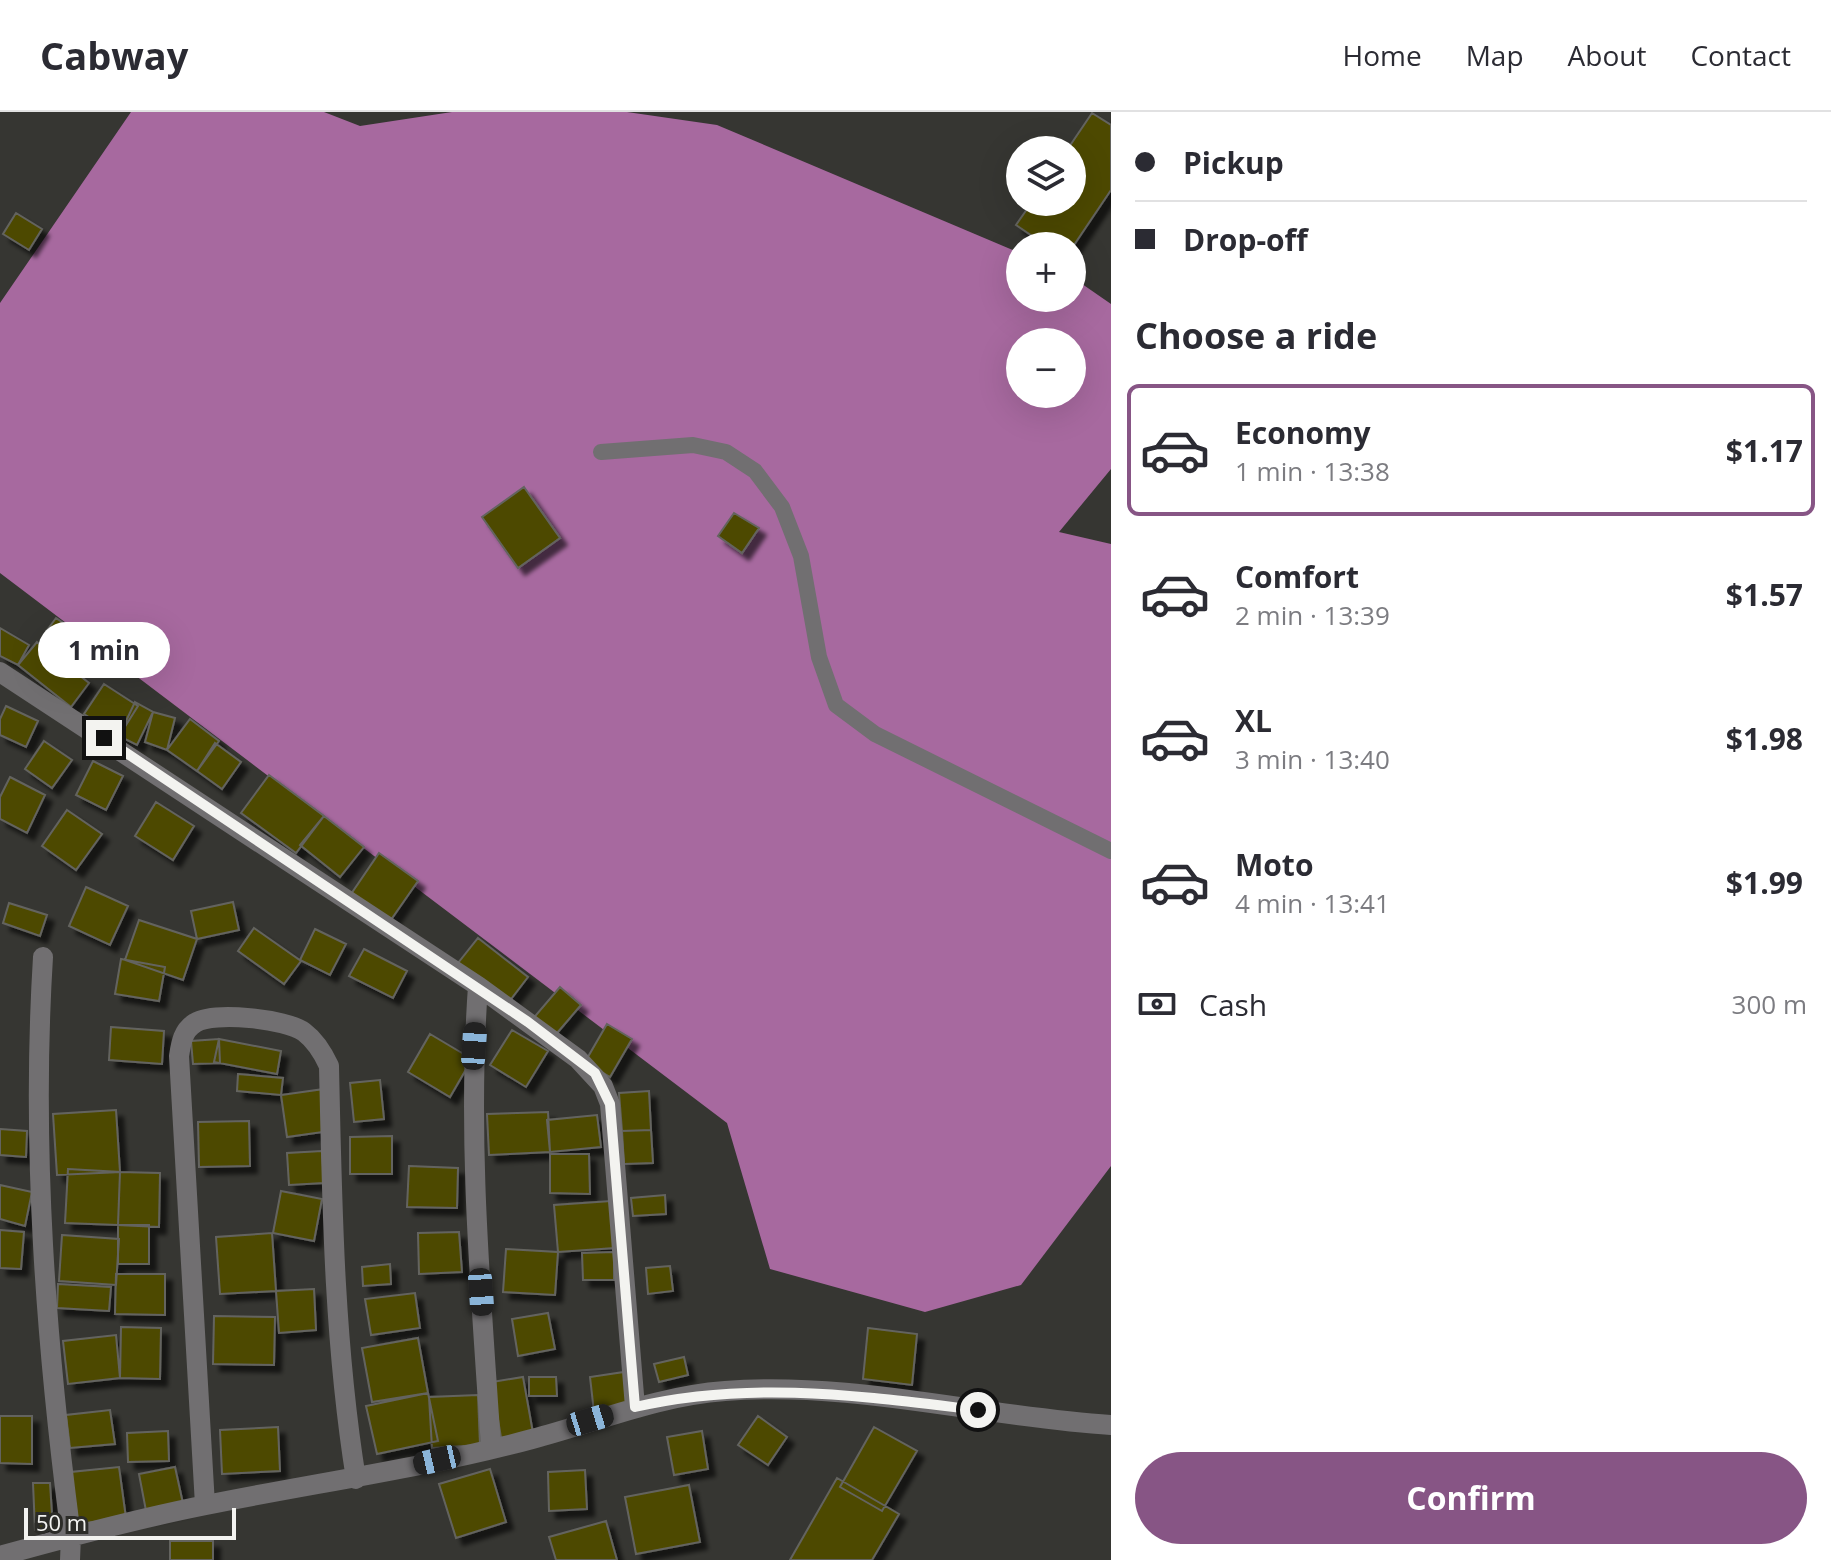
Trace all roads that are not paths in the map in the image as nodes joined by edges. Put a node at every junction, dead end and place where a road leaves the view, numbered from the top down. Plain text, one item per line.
1 (601, 452) dead end
2 (0, 672) edge
3 (1111, 851) edge
4 (43, 957) dead end
5 (478, 986) junction
6 (635, 1407) junction
7 (1111, 1425) edge
8 (491, 1447) junction
9 (356, 1479) junction
10 (205, 1505) junction
11 (71, 1536) junction
12 (0, 1556) edge
13 (70, 1560) edge

1 - 3 lane
2 - 5 street
4 - 11 street
5 - 6 street
5 - 8 street
6 - 7 street
6 - 8 street
8 - 9 street
9 - 10 street
9 - 10 street
10 - 11 street
11 - 12 street
11 - 13 street

